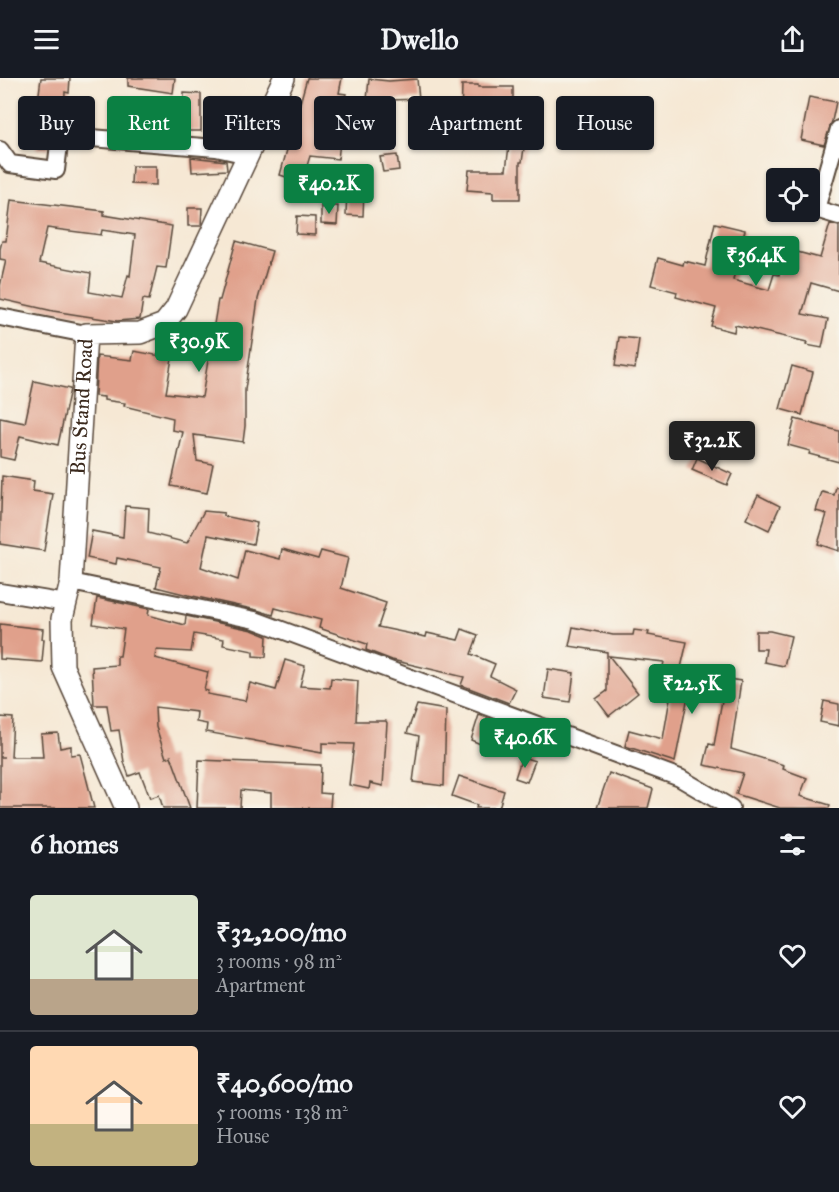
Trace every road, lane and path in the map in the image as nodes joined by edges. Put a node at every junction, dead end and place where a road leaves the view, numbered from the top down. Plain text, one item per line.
1 (285, 78) edge
2 (839, 129) edge
3 (0, 150) edge
4 (248, 155) junction
5 (839, 216) edge
6 (0, 317) edge
7 (86, 334) junction
8 (0, 592) edge
9 (68, 593) junction
10 (126, 808) edge
11 (731, 808) edge

1 - 4 main road, Bus Stand Road
2 - 5 street
3 - 4 street
4 - 7 main road, Bus Stand Road
6 - 7 street
7 - 9 main road, Bus Stand Road
8 - 9 street
9 - 10 main road, Bus Stand Road
9 - 11 street

